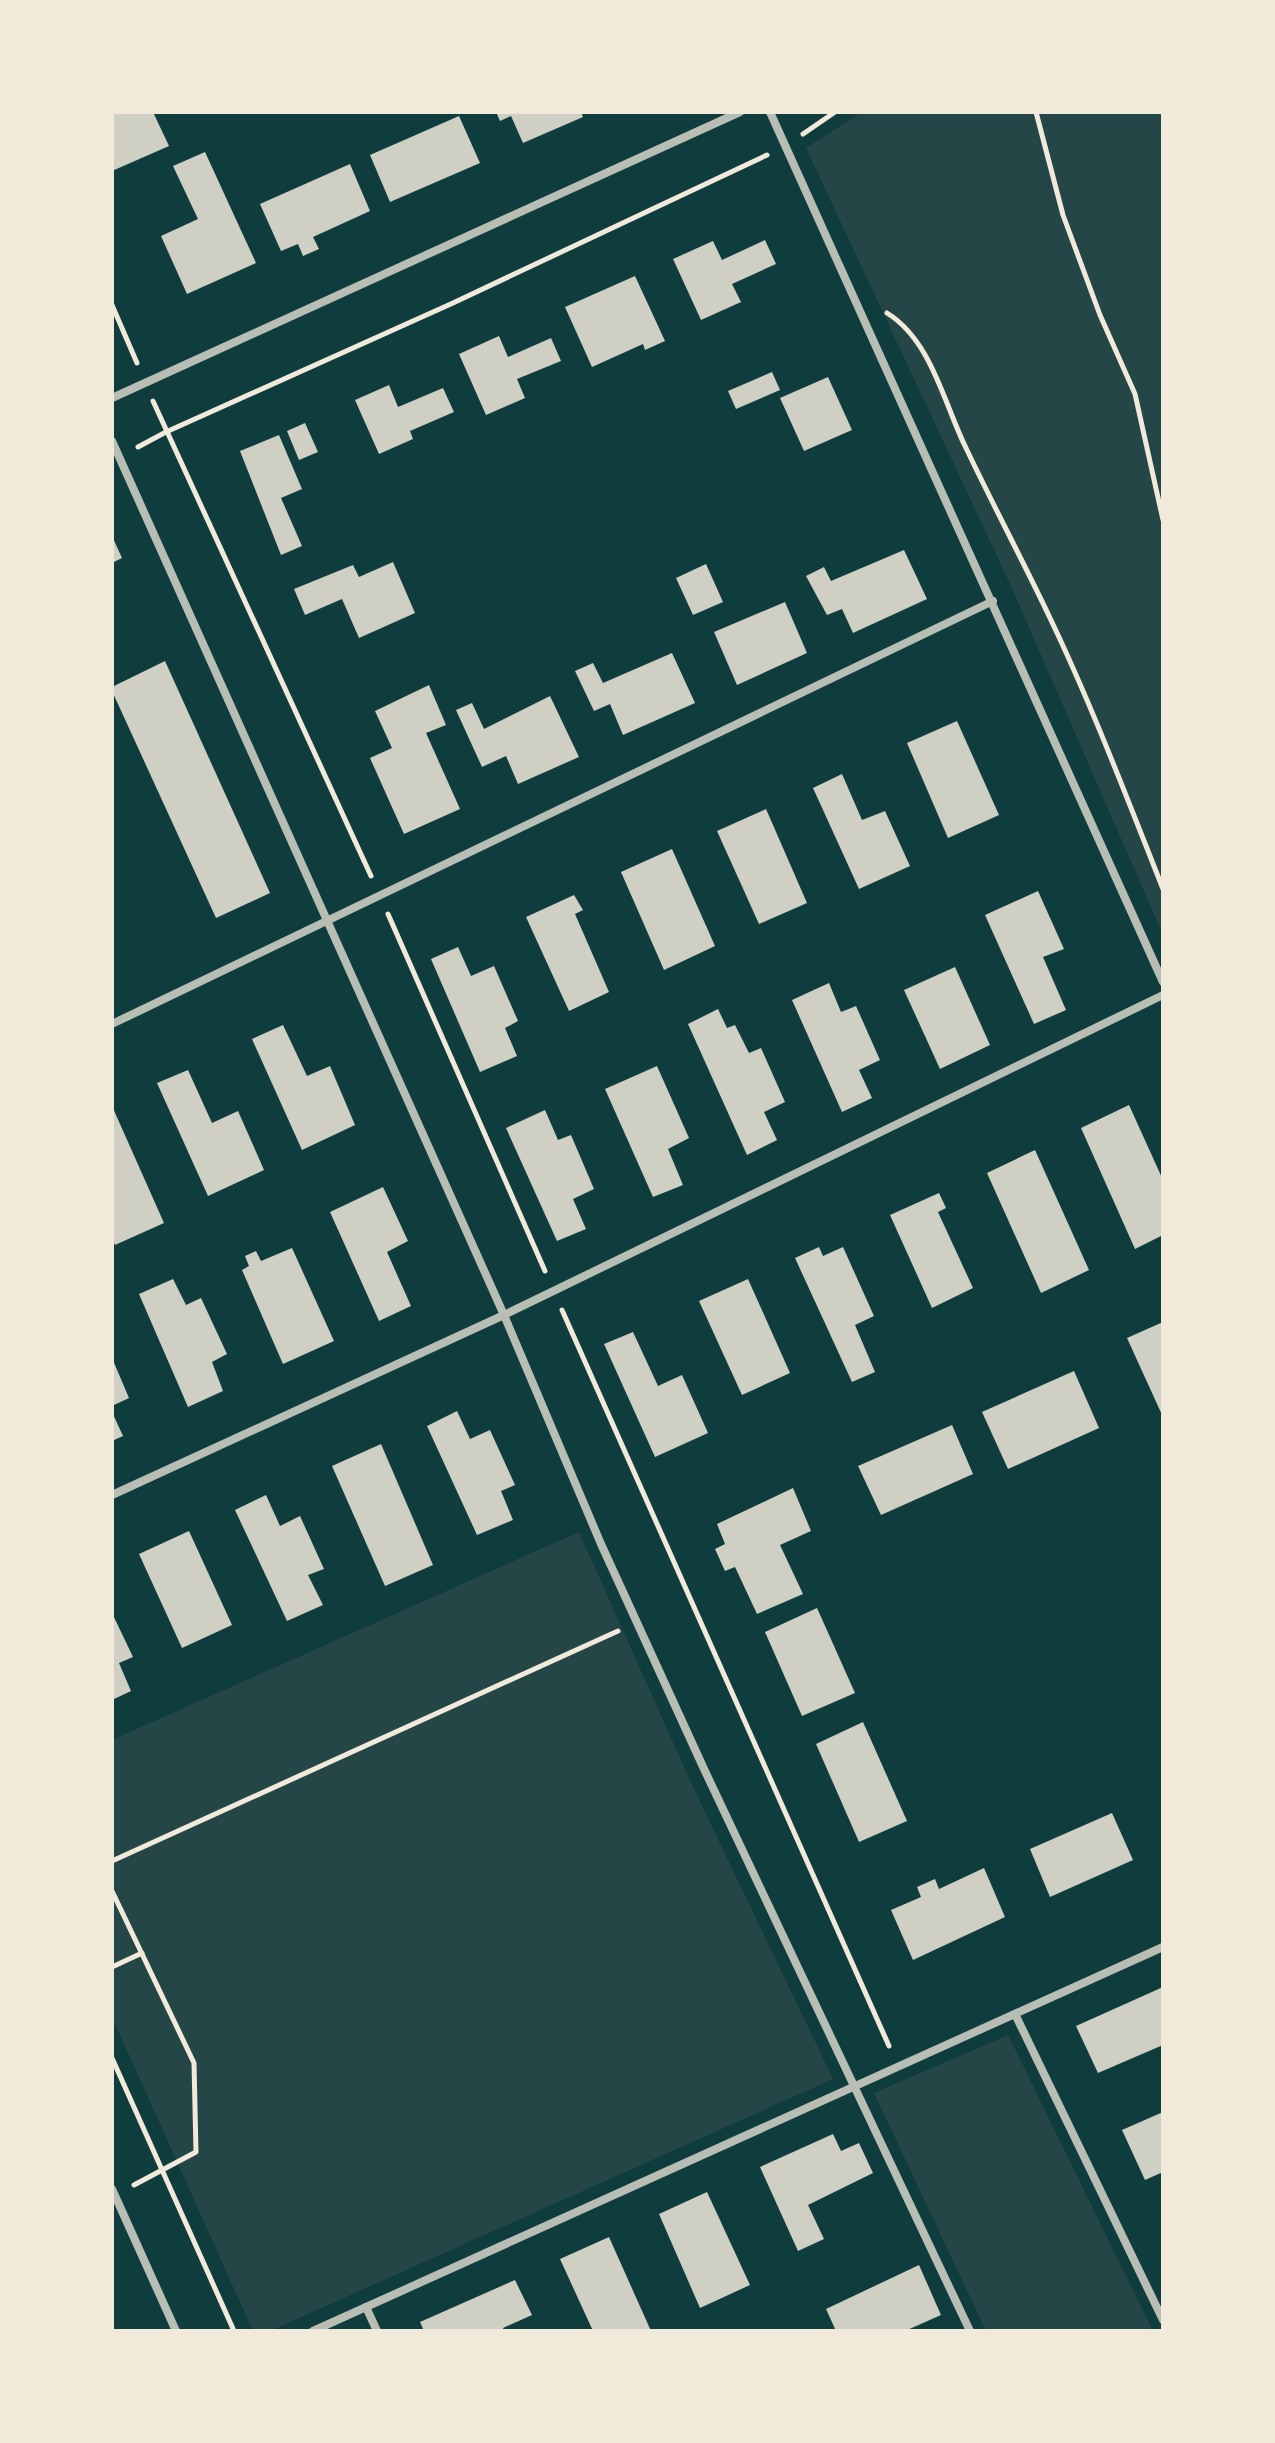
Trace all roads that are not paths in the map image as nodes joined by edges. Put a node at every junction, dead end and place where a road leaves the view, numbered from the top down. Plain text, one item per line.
1 (740, 112) edge
2 (770, 112) edge
3 (112, 398) edge
4 (112, 441) edge
5 (993, 601) junction
6 (328, 922) junction
7 (1163, 982) edge
8 (1163, 995) edge
9 (112, 1024) edge
10 (504, 1315) junction
11 (112, 1495) edge
12 (1163, 1947) edge
13 (1015, 2014) junction
14 (853, 2087) junction
15 (113, 2192) edge
16 (366, 2307) junction
17 (1163, 2320) edge
18 (176, 2331) edge
19 (313, 2331) edge
20 (377, 2331) edge
21 (970, 2331) edge

1 - 3 street
2 - 5 street
4 - 6 street
5 - 6 street
5 - 7 street
6 - 9 street
6 - 10 street
8 - 10 street
10 - 11 street
10 - 14 street
12 - 13 street
13 - 14 street
13 - 17 street
14 - 16 street
14 - 21 street
15 - 18 street
16 - 19 street
16 - 20 street

